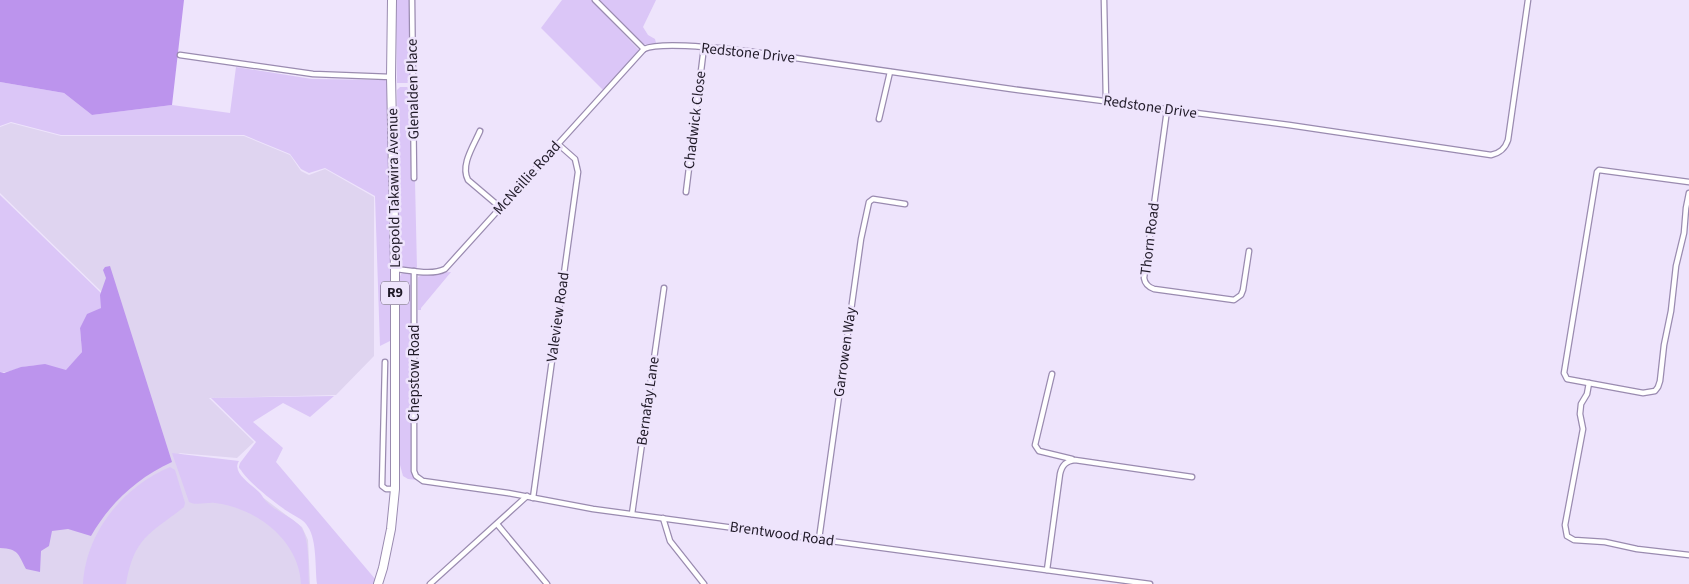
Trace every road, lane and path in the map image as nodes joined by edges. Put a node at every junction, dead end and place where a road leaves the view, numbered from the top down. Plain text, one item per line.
1 (392, 0) edge
2 (412, 0) edge
3 (595, 0) edge
4 (1104, 0) edge
5 (1528, 0) edge
6 (704, 47) junction
7 (644, 49) junction
8 (180, 55) dead end
9 (890, 72) junction
10 (391, 77) junction
11 (1106, 101) junction
12 (1167, 110) junction
13 (879, 119) dead end
14 (480, 131) dead end
15 (558, 144) junction
16 (414, 178) dead end
17 (1689, 182) edge
18 (686, 192) dead end
19 (1689, 193) edge
20 (905, 204) dead end
21 (501, 208) junction
22 (1249, 251) dead end
23 (395, 269) junction
24 (414, 271) junction
25 (664, 288) dead end
26 (385, 362) dead end
27 (1052, 374) dead end
28 (1589, 383) junction
29 (1075, 460) junction
30 (416, 476) joint
31 (1192, 477) dead end
32 (395, 489) junction
33 (530, 497) junction
34 (632, 514) junction
35 (663, 518) junction
36 (496, 524) junction
37 (818, 539) junction
38 (1689, 555) edge
39 (1047, 570) junction
40 (378, 584) edge
41 (430, 584) edge
42 (547, 584) edge
43 (704, 584) edge
44 (1150, 584) edge

1 - 10 highway, Leopold Takawira Avenue / R9
2 - 16 street, Glenalden Place
3 - 7 street
4 - 11 street
5 - 12 street, Redstone Drive
6 - 7 street, Redstone Drive
6 - 9 street, Redstone Drive
6 - 18 street, Chadwick Close
7 - 15 street, McNeillie Road
8 - 10 street
9 - 11 street, Redstone Drive
9 - 13 street
10 - 23 highway, Leopold Takawira Avenue / R9
11 - 12 street, Redstone Drive
12 - 22 street, Thorn Road
14 - 21 street
15 - 21 street, McNeillie Road
15 - 33 street, Valeview Road
17 - 28 street
19 - 28 street
20 - 37 street, Garrowen Way
21 - 24 street, McNeillie Road
23 - 24 street, McNeillie Road
23 - 32 highway, Leopold Takawira Avenue / R9
24 - 30 street, Chepstow Road
25 - 34 street, Bernafay Lane
26 - 32 street
27 - 29 street
28 - 38 street
29 - 31 street
29 - 39 street
30 - 33 street, Brentwood Road
32 - 40 highway, Leopold Takawira Avenue / R9
33 - 34 street, Brentwood Road
33 - 36 street
34 - 35 street, Brentwood Road
35 - 37 street, Brentwood Road
35 - 43 street
36 - 41 street
36 - 42 street
37 - 39 street, Brentwood Road
39 - 44 street, Brentwood Road

